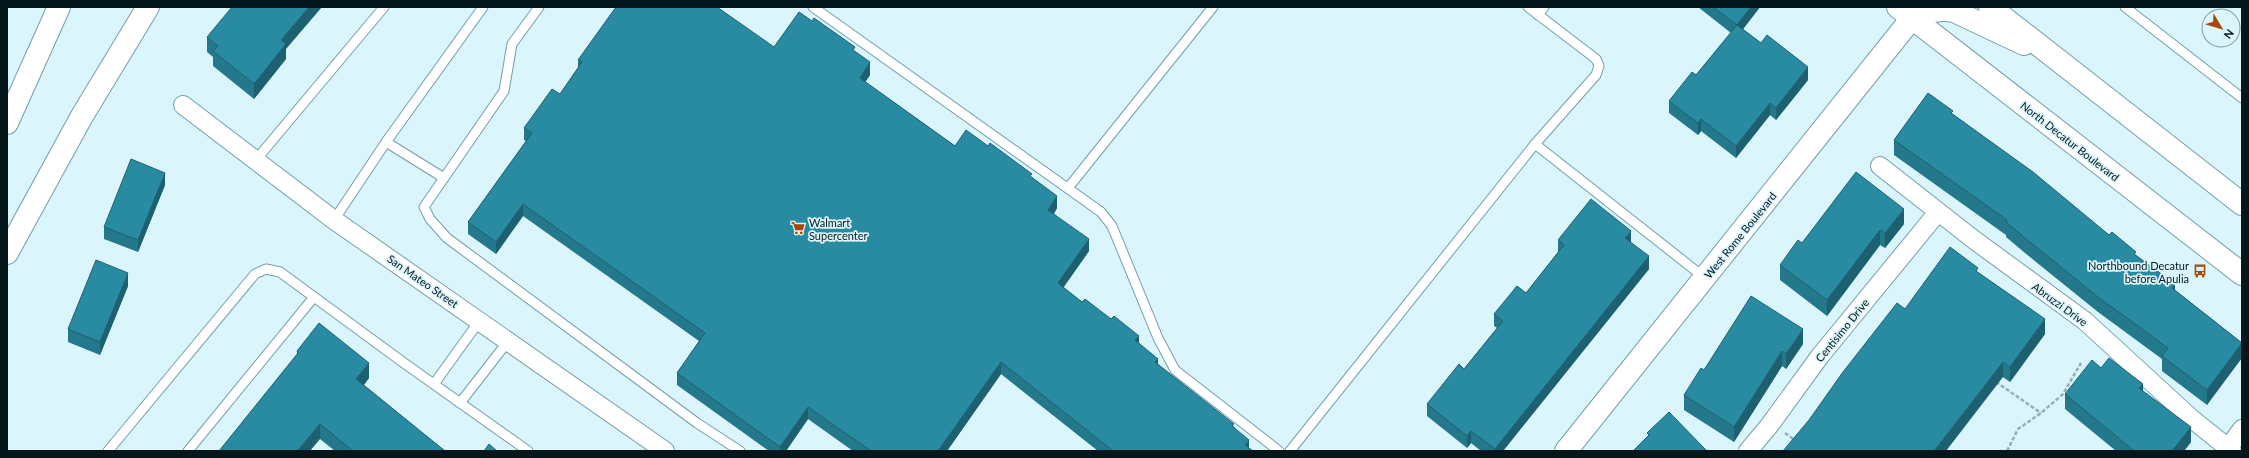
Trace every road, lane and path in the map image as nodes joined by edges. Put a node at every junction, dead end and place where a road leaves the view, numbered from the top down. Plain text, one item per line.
1 (59, 7) edge
2 (148, 7) edge
3 (384, 7) edge
4 (483, 7) edge
5 (539, 7) edge
6 (813, 7) edge
7 (1213, 7) edge
8 (1528, 7) edge
9 (1544, 7) edge
10 (1990, 7) edge
11 (2126, 7) edge
12 (1905, 12) edge
13 (1538, 15) junction
14 (2055, 58) junction
15 (2242, 98) edge
16 (183, 106) dead end
17 (7, 123) edge
18 (386, 142) junction
19 (1535, 144) junction
20 (255, 161) junction
21 (1880, 166) dead end
22 (444, 178) junction
23 (1068, 188) junction
24 (2241, 202) edge
25 (1938, 212) junction
26 (334, 220) junction
27 (7, 253) edge
28 (2242, 274) edge
29 (1705, 278) junction
30 (314, 297) junction
31 (480, 320) junction
32 (509, 340) junction
33 (2081, 363) dead end
34 (1994, 380) edge
35 (434, 384) junction
36 (460, 403) junction
37 (2041, 413) junction
38 (2242, 429) edge
39 (1784, 433) dead end
40 (1796, 442) edge
41 (2229, 450) edge
42 (108, 451) edge
43 (188, 451) edge
44 (528, 451) edge
45 (665, 451) edge
46 (740, 451) edge
47 (1279, 451) edge
48 (1290, 451) edge
49 (1566, 451) edge
50 (1748, 451) edge
51 (2007, 451) edge

1 - 17 main road
2 - 27 main road
3 - 20 lane
4 - 18 lane
5 - 22 lane
6 - 23 lane
7 - 23 lane
8 - 13 lane
9 - 13 lane
10 - 14 main road
11 - 15 lane
12 - 14 main road
12 - 28 main road, North Decatur Boulevard
12 - 29 main road, West Rome Boulevard
13 - 19 lane
14 - 24 main road
16 - 20 street, San Mateo Street
18 - 22 lane
18 - 26 lane
19 - 29 lane
19 - 48 lane
20 - 26 street, San Mateo Street
21 - 25 street, Abruzzi Drive
22 - 46 lane
23 - 47 lane
25 - 41 street, Abruzzi Drive
25 - 50 street, Centisimo Drive
26 - 31 street, San Mateo Street
29 - 49 main road, West Rome Boulevard
30 - 35 lane
30 - 42 lane
30 - 43 lane
31 - 32 street, San Mateo Street
31 - 35 lane
32 - 36 lane
32 - 45 street, San Mateo Street
33 - 37 path
34 - 37 path
35 - 36 lane
36 - 44 lane
37 - 51 path
38 - 41 street
39 - 40 path

